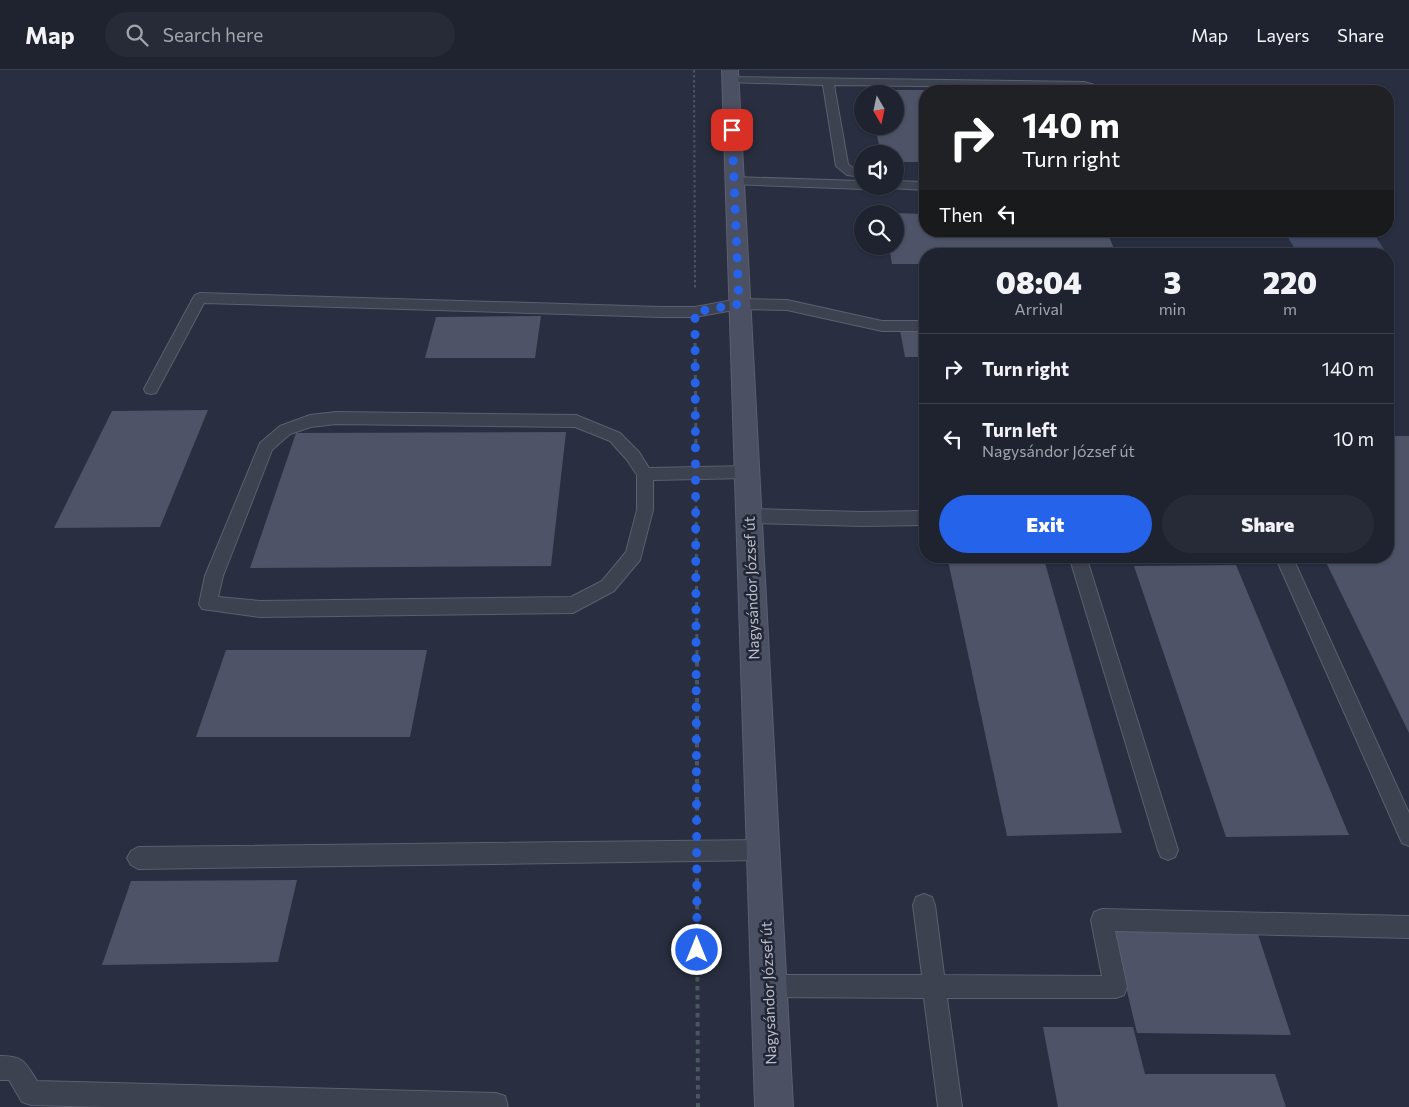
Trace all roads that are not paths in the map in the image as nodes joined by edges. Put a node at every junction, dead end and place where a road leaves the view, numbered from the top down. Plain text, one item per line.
1 (730, 75) edge
2 (828, 80) junction
3 (1084, 85) edge
4 (854, 172) edge
5 (904, 174) edge
6 (919, 174) edge
7 (734, 181) junction
8 (854, 184) edge
9 (904, 185) edge
10 (919, 186) edge
11 (739, 304) junction
12 (919, 326) edge
13 (150, 389) dead end
14 (747, 472) junction
15 (645, 474) junction
16 (749, 516) junction
17 (919, 518) edge
18 (1079, 563) edge
19 (1286, 563) edge
20 (1409, 836) edge
21 (763, 850) junction
22 (1168, 850) dead end
23 (138, 858) dead end
24 (924, 905) dead end
25 (1409, 926) edge
26 (769, 986) junction
27 (935, 986) junction
28 (0, 1068) edge
29 (28, 1100) edge
30 (496, 1107) edge
31 (774, 1107) edge
32 (950, 1107) edge

1 - 2 lane
1 - 7 street, Nagysándor József út
2 - 3 lane
2 - 4 lane
5 - 6 lane
7 - 8 lane
7 - 11 street, Nagysándor József út
9 - 10 lane
11 - 12 lane
11 - 13 lane
11 - 14 street, Nagysándor József út
14 - 15 lane
14 - 16 street, Nagysándor József út
15 - 15 lane
16 - 17 lane
16 - 21 street, Nagysándor József út
18 - 22 lane
19 - 20 lane
21 - 23 lane
21 - 26 street, Nagysándor József út
24 - 27 lane
25 - 27 lane
26 - 27 lane
26 - 31 street, Nagysándor József út
27 - 32 lane
28 - 29 lane
29 - 30 lane

